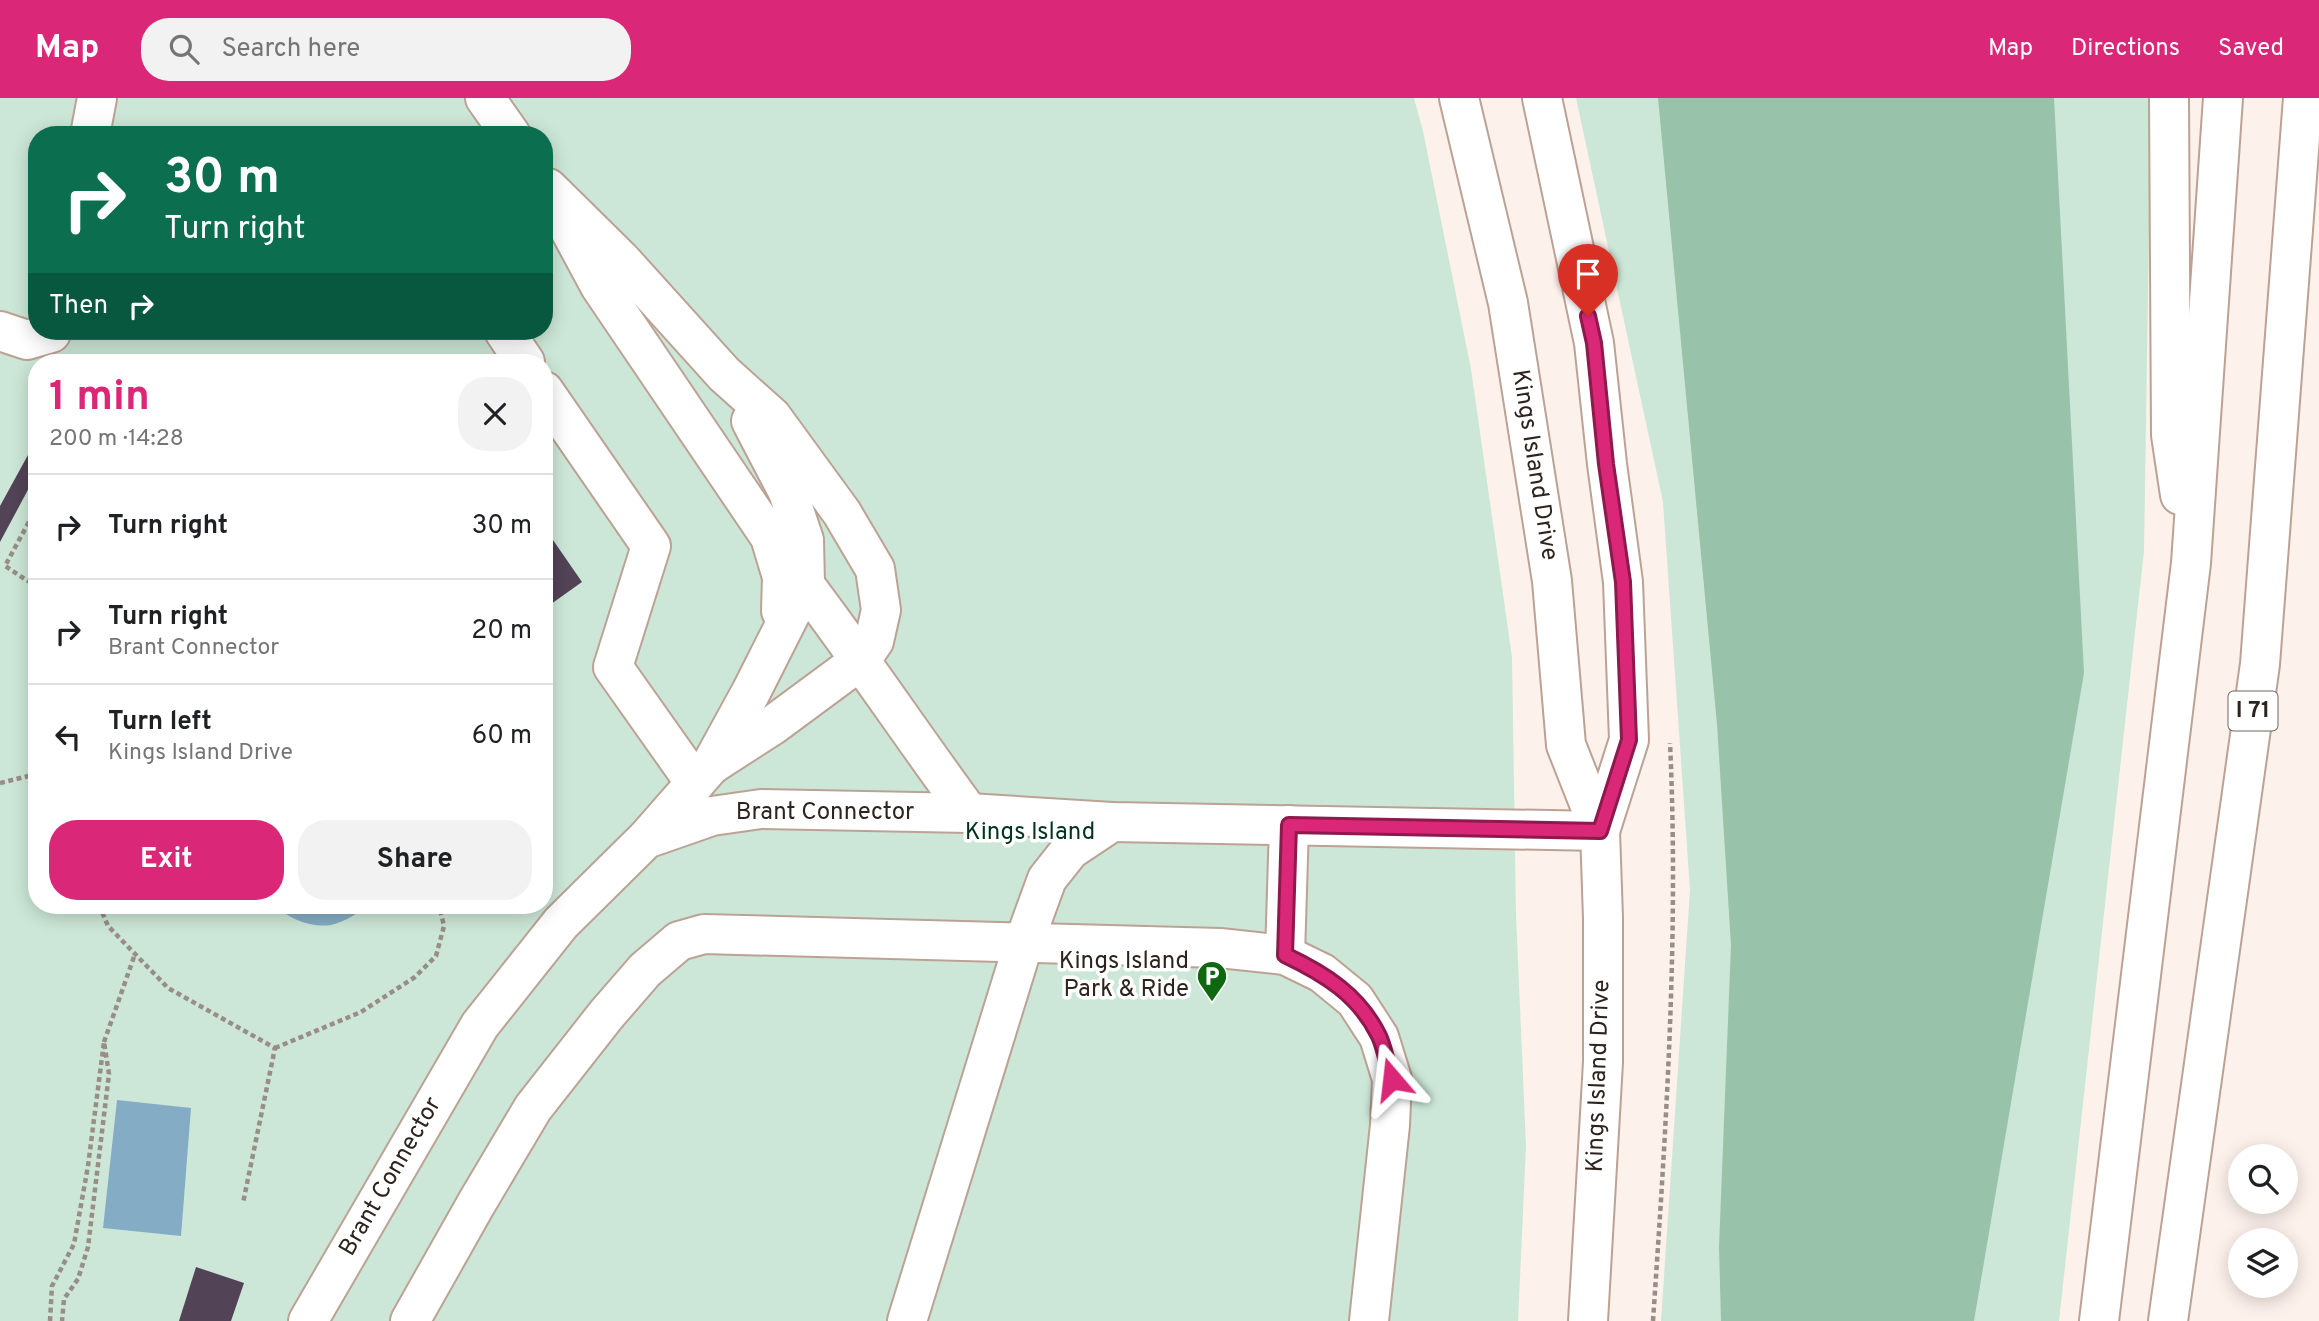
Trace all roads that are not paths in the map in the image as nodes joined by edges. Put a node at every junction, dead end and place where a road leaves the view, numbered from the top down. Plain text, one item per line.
1 (97, 98) edge
2 (485, 98) edge
3 (1459, 98) edge
4 (1542, 98) edge
5 (2169, 98) edge
6 (2223, 98) edge
7 (2303, 98) edge
8 (92, 126) edge
9 (505, 126) edge
10 (553, 195) edge
11 (553, 201) edge
12 (0, 331) edge
13 (28, 340) edge
14 (724, 374) junction
15 (553, 404) edge
16 (2190, 563) junction
17 (805, 584) junction
18 (781, 634) junction
19 (861, 660) junction
20 (703, 774) junction
21 (969, 813) junction
22 (1112, 822) junction
23 (1289, 825) junction
24 (1600, 831) junction
25 (646, 839) junction
26 (1024, 942) junction
27 (1285, 955) junction
28 (308, 1321) edge
29 (411, 1321) edge
30 (907, 1321) edge
31 (1369, 1321) edge
32 (1588, 1321) edge
33 (2099, 1321) edge
34 (2168, 1321) edge

1 - 8 main road
2 - 9 main road
3 - 24 main road, Kings Island Drive
4 - 24 main road, Kings Island Drive
5 - 16 main road
6 - 16 main road
7 - 34 main road, I 71
10 - 14 main road
11 - 18 main road
12 - 13 main road
14 - 17 main road
14 - 19 main road
15 - 20 main road
16 - 33 main road
17 - 18 main road
17 - 19 main road
18 - 20 main road
19 - 20 main road
19 - 21 main road
20 - 25 main road
21 - 22 main road, Brant Connector
21 - 25 main road, Brant Connector
22 - 23 main road, Brant Connector
22 - 26 main road
23 - 24 main road, Brant Connector
23 - 27 main road
24 - 32 main road, Kings Island Drive
25 - 28 main road, Brant Connector
26 - 27 main road
26 - 29 main road
26 - 30 main road
27 - 31 main road

